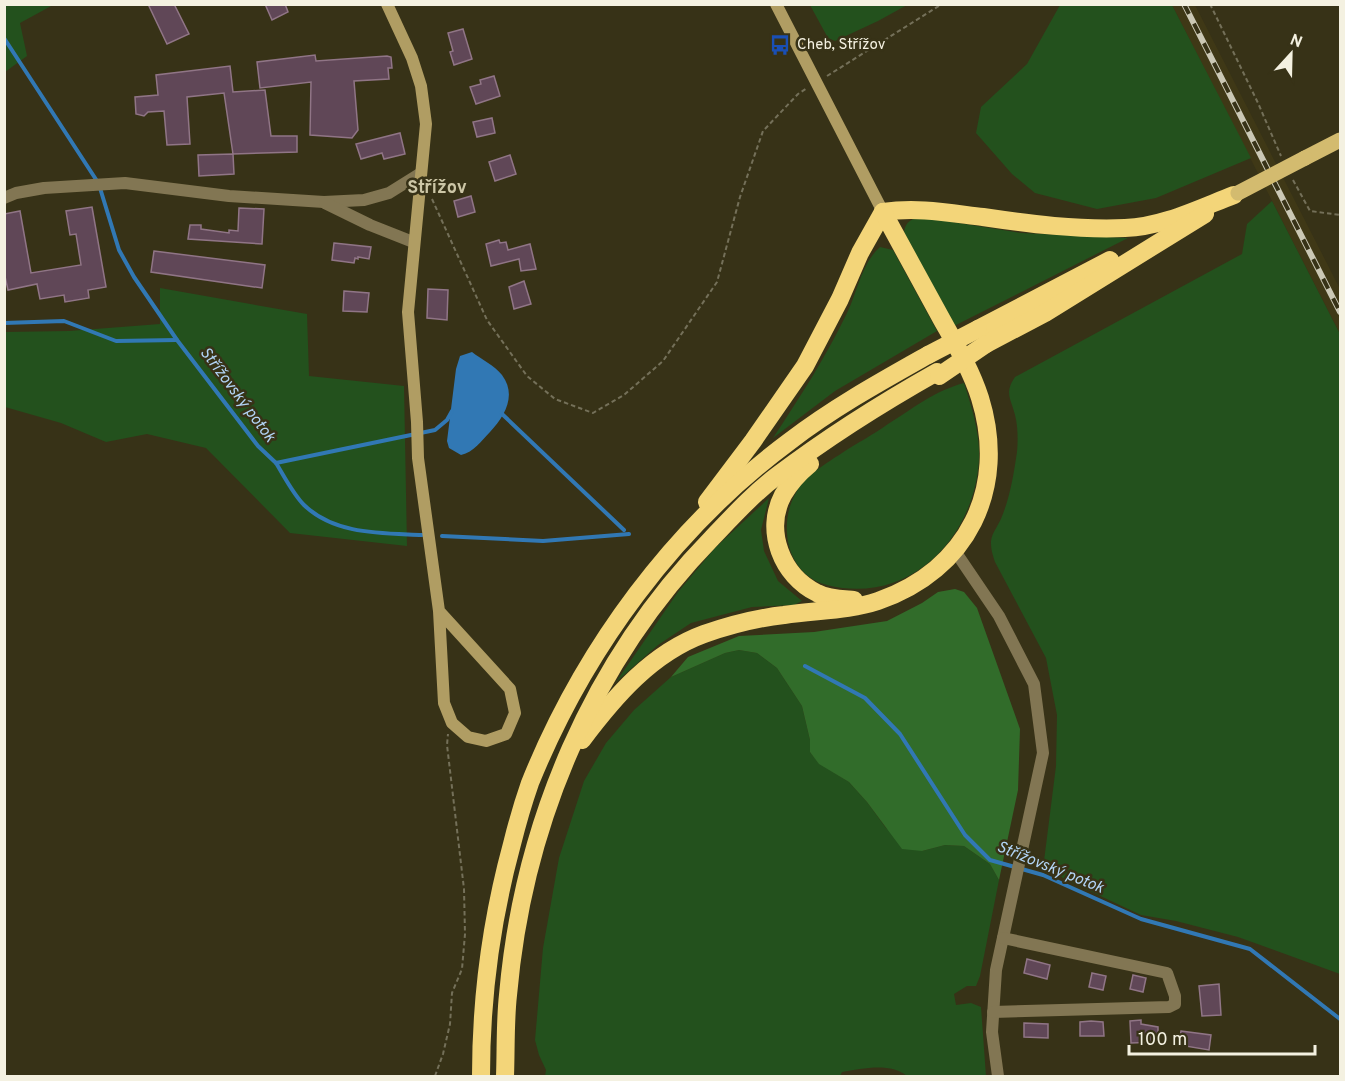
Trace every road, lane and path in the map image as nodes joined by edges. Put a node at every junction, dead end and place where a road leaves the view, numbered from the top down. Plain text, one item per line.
1 (387, 4) edge
2 (776, 4) edge
3 (942, 4) edge
4 (1210, 4) edge
5 (816, 82) junction
6 (1341, 140) edge
7 (1286, 168) junction
8 (421, 173) junction
9 (1236, 194) junction
10 (4, 198) edge
11 (324, 202) junction
12 (883, 212) junction
13 (1341, 215) edge
14 (413, 242) junction
15 (982, 337) junction
16 (938, 374) junction
17 (954, 551) junction
18 (669, 553) junction
19 (902, 590) junction
20 (439, 611) junction
21 (452, 723) junction
22 (563, 765) junction
23 (1002, 938) junction
24 (993, 1012) junction
25 (435, 1077) edge
26 (481, 1077) edge
27 (506, 1077) edge
28 (998, 1077) edge

1 - 8 street
2 - 5 street
3 - 5 path
4 - 7 path
5 - 8 path
5 - 12 street
6 - 7 main road, bridge
7 - 9 main road, bridge
7 - 13 path
8 - 11 street
8 - 14 street
9 - 12 highway
9 - 15 highway
10 - 11 street
11 - 14 street
12 - 17 highway
12 - 18 highway
14 - 20 street
15 - 16 highway, bridge
15 - 18 highway, bridge
16 - 19 highway
16 - 22 highway
17 - 19 highway
17 - 23 street
18 - 26 highway
19 - 22 highway
20 - 21 street
20 - 21 street
21 - 25 path
22 - 27 highway
23 - 24 street
23 - 24 street
24 - 28 street

